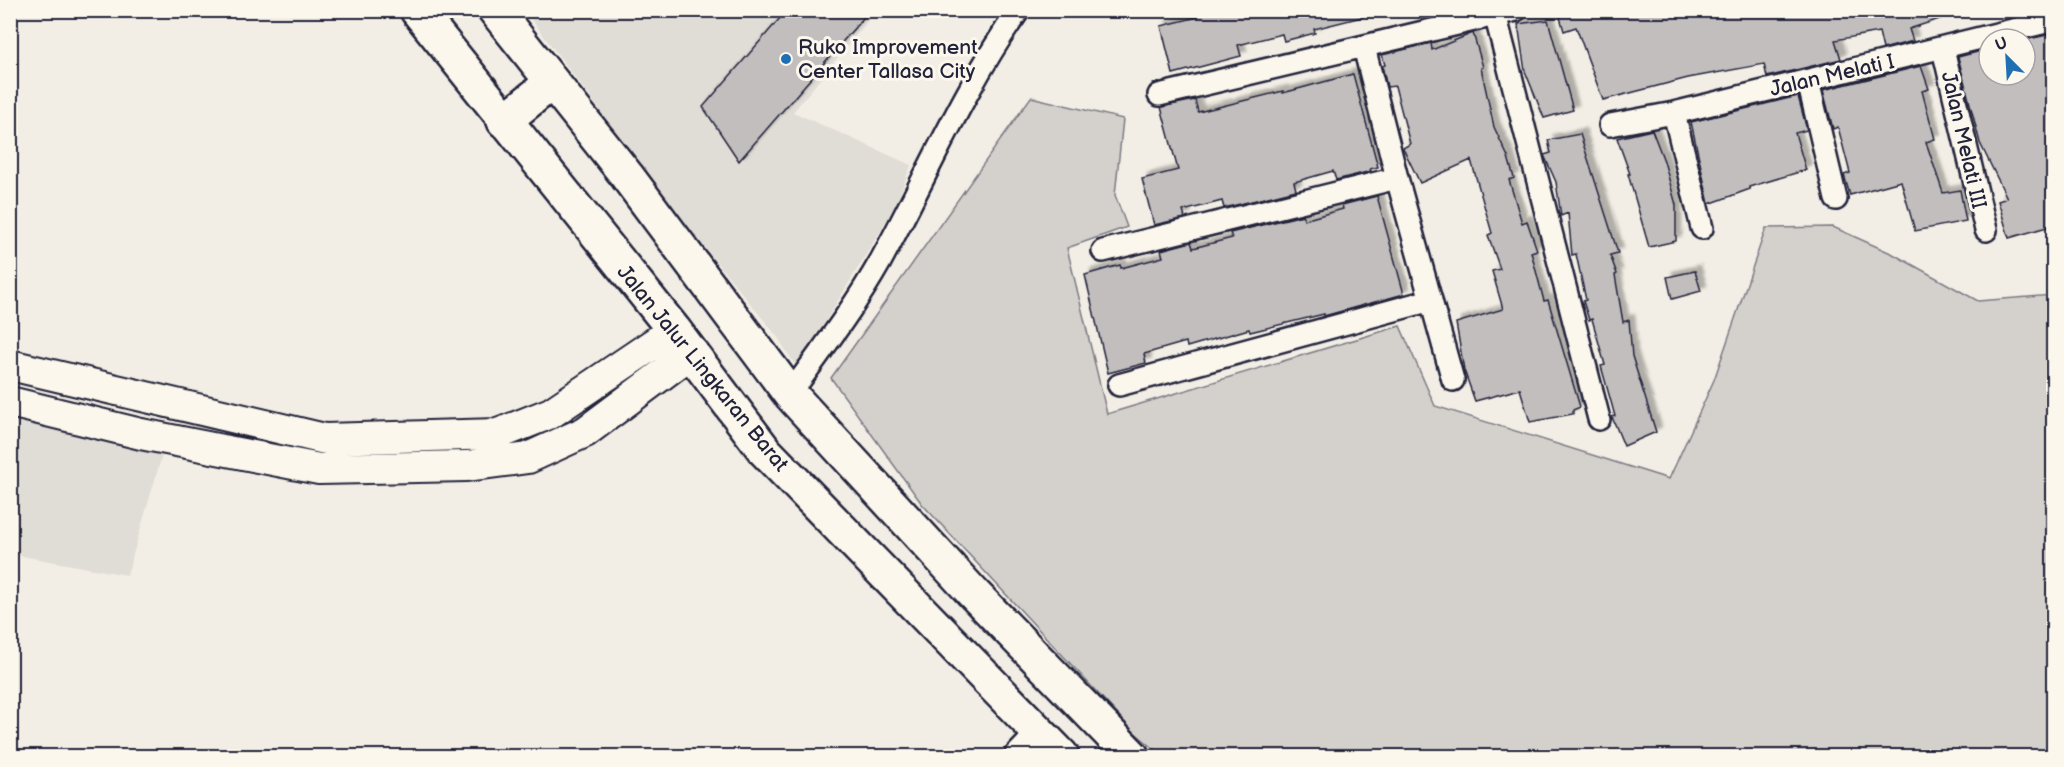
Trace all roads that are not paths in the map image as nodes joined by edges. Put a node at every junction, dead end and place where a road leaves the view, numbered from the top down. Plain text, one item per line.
1 (417, 10) edge
2 (495, 10) edge
3 (1019, 10) edge
4 (1516, 10) edge
5 (1495, 13) edge
6 (2054, 20) edge
7 (1364, 47) junction
8 (1942, 49) junction
9 (1808, 81) junction
10 (552, 82) junction
11 (1160, 95) dead end
12 (1674, 113) junction
13 (504, 121) junction
14 (1610, 125) dead end
15 (1397, 178) junction
16 (1836, 199) dead end
17 (1702, 228) dead end
18 (1986, 230) dead end
19 (1103, 251) dead end
20 (1431, 300) junction
21 (682, 342) junction
22 (10, 365) edge
23 (1453, 380) dead end
24 (1119, 385) dead end
25 (790, 394) junction
26 (10, 402) edge
27 (1599, 419) dead end
28 (1038, 732) junction
29 (1015, 756) edge
30 (1062, 756) edge
31 (1132, 756) edge

1 - 13 main road, Jalan Jalur Lingkaran Barat
2 - 10 main road
3 - 25 street
4 - 5 street
5 - 7 street
5 - 27 street
6 - 8 street, Jalan Melati I
7 - 11 street
7 - 15 street
8 - 9 street, Jalan Melati I
8 - 18 street, Jalan Melati III
9 - 12 street, Jalan Melati I
9 - 16 street
10 - 13 main road
10 - 25 main road
12 - 14 street, Jalan Melati I
12 - 17 street
13 - 21 main road, Jalan Jalur Lingkaran Barat
15 - 19 street
15 - 20 street
20 - 23 street
20 - 24 street
21 - 22 main road
21 - 26 main road
21 - 28 main road, Jalan Jalur Lingkaran Barat
25 - 31 main road
28 - 29 street
28 - 30 main road, Jalan Jalur Lingkaran Barat

